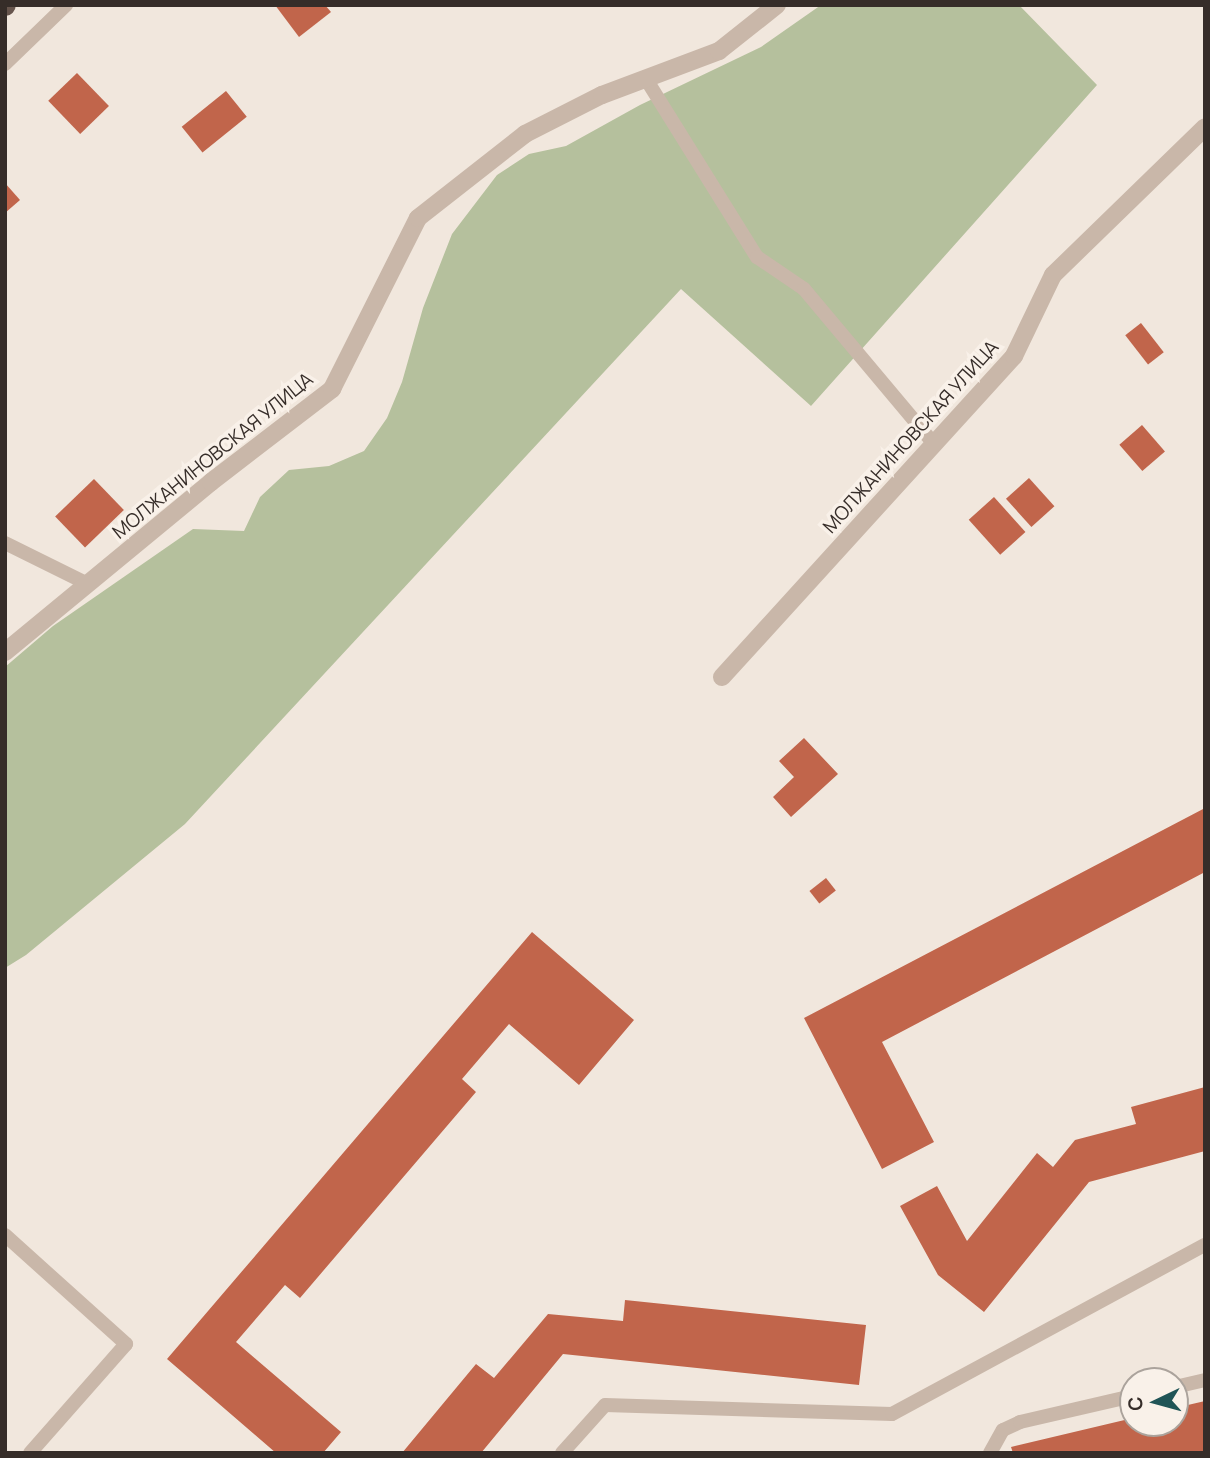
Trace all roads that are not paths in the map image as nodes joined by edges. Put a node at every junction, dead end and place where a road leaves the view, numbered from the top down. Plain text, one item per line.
1 (66, 5) edge
2 (777, 5) edge
3 (5, 64) edge
4 (646, 79) junction
5 (1205, 127) edge
6 (934, 444) junction
7 (5, 543) edge
8 (88, 584) junction
9 (5, 653) edge
10 (722, 677) dead end
11 (5, 1235) edge
12 (1205, 1245) edge
13 (1119, 1399) edge
14 (30, 1453) edge
15 (562, 1453) edge
16 (990, 1453) edge

1 - 3 lane
2 - 4 street, МОЛЖАНИНОВСКАЯ УЛИЦА
4 - 6 lane
4 - 8 street, МОЛЖАНИНОВСКАЯ УЛИЦА
5 - 6 street, МОЛЖАНИНОВСКАЯ УЛИЦА
6 - 10 street, МОЛЖАНИНОВСКАЯ УЛИЦА
7 - 8 lane
8 - 9 street, МОЛЖАНИНОВСКАЯ УЛИЦА
11 - 14 lane
12 - 15 lane
13 - 16 lane

